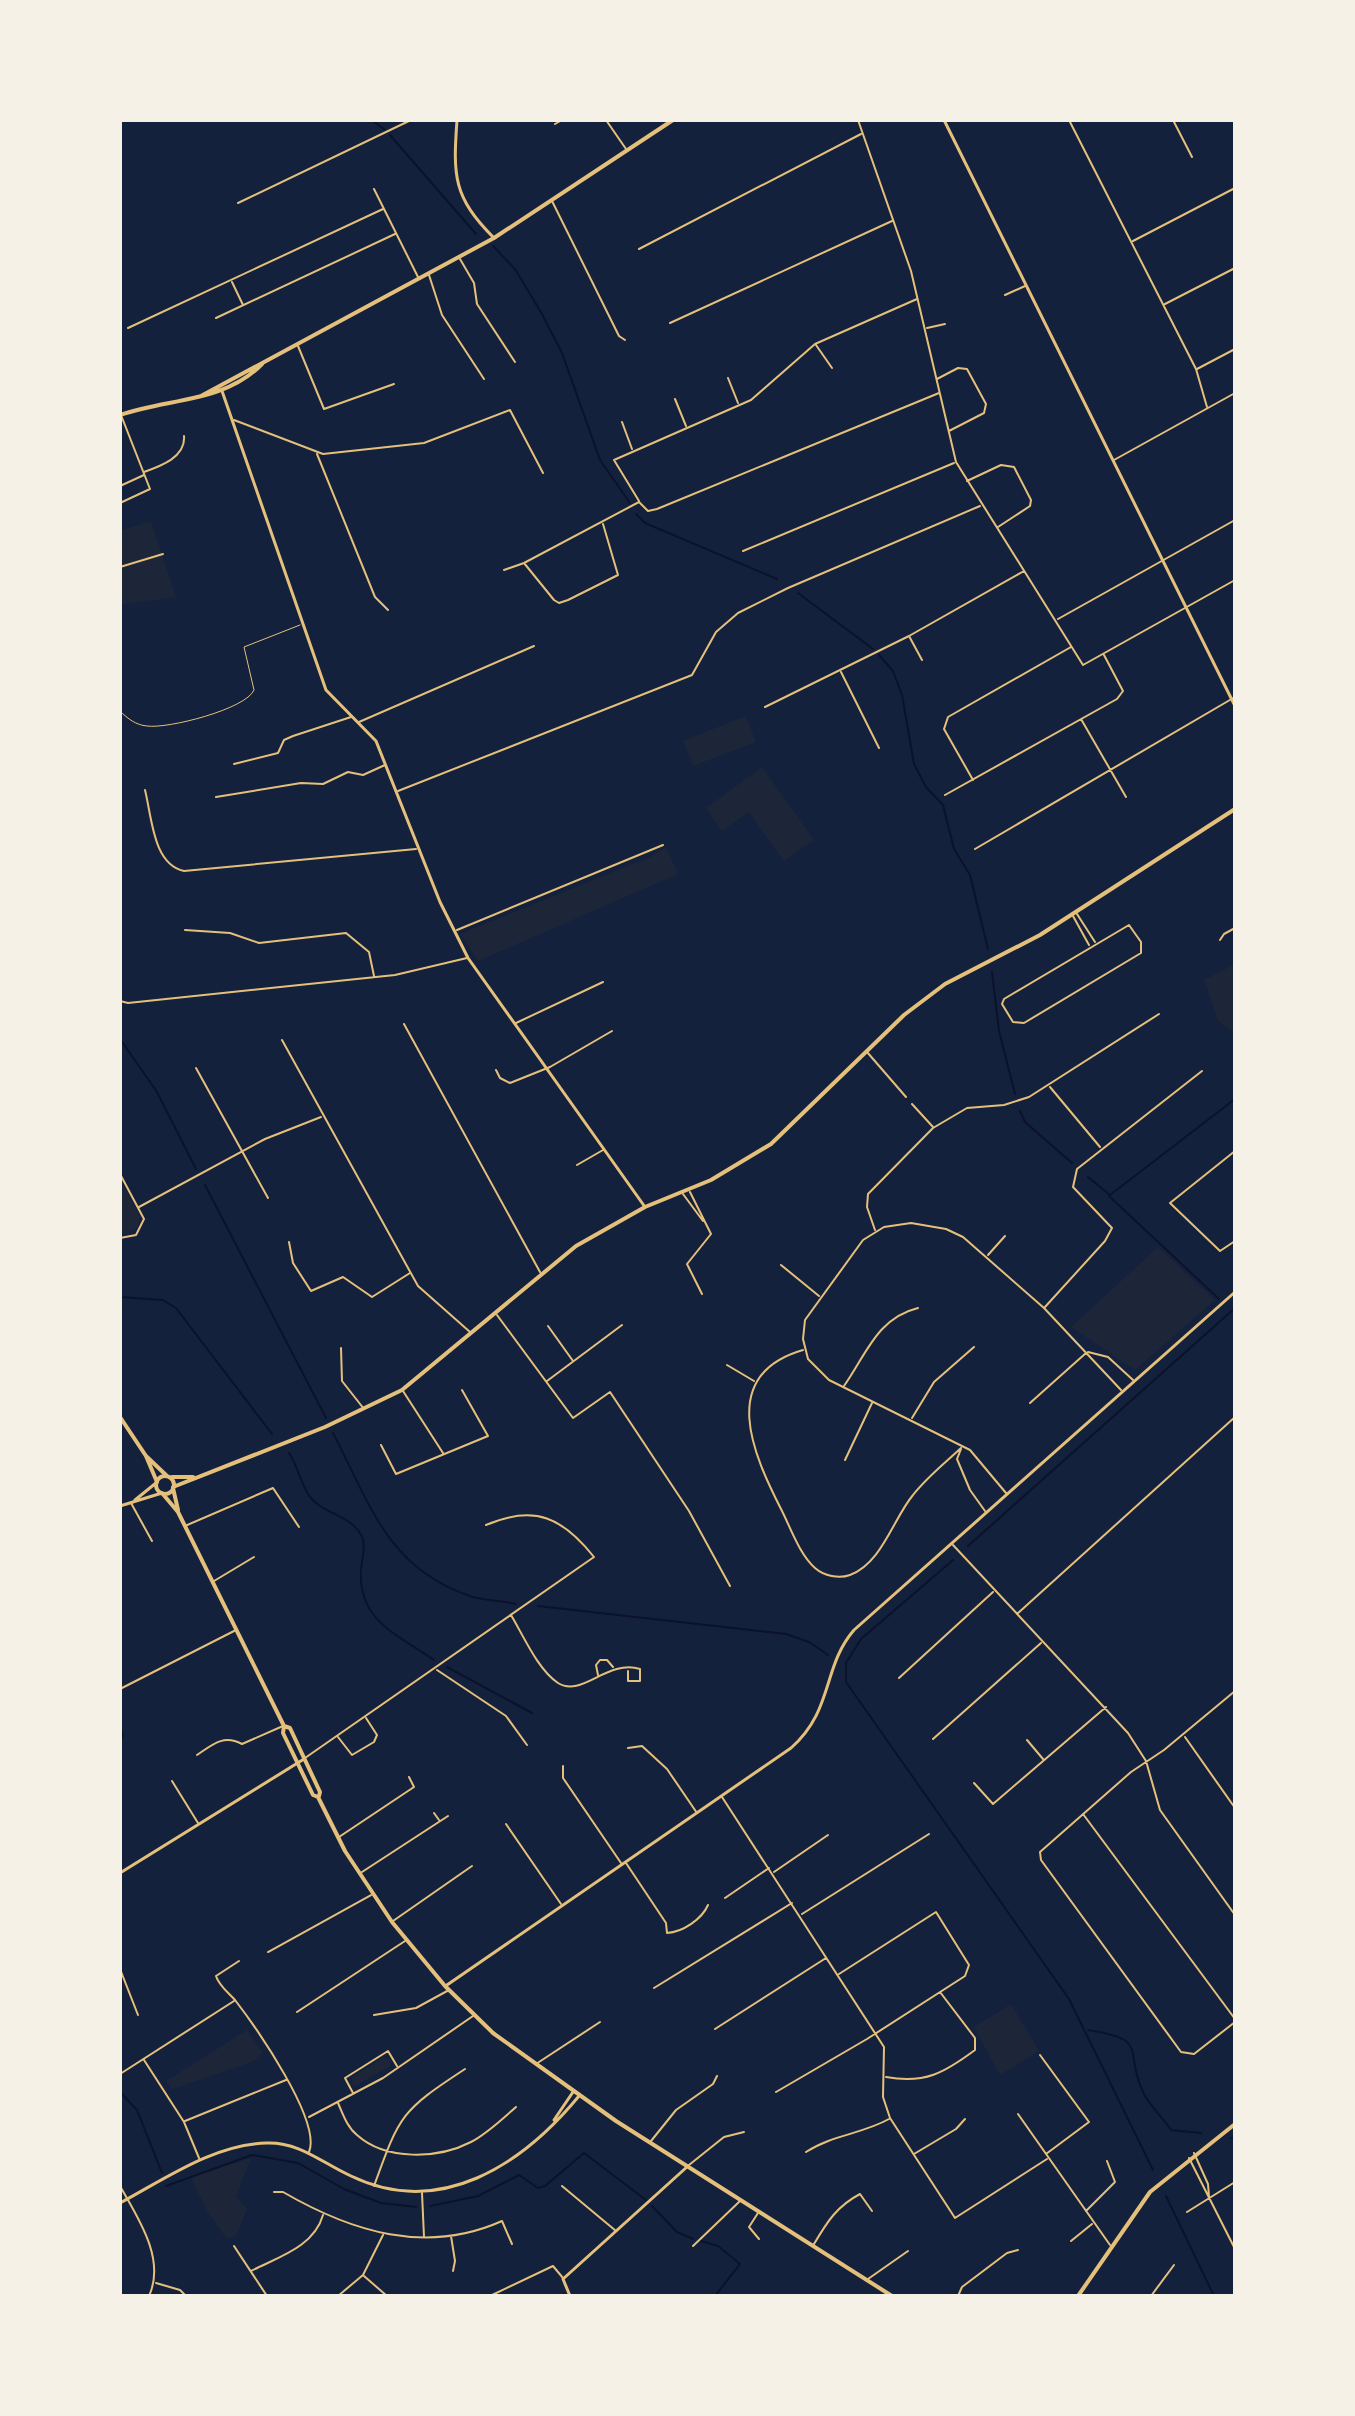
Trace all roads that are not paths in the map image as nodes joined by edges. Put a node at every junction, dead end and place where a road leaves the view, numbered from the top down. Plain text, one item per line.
1 (411, 120) edge
2 (457, 120) edge
3 (562, 120) edge
4 (606, 120) edge
5 (673, 120) edge
6 (858, 120) edge
7 (954, 120) edge
8 (1069, 120) edge
9 (1173, 120) edge
10 (665, 122) edge
11 (945, 122) edge
12 (555, 124) dead end
13 (862, 133) junction
14 (626, 150) junction
15 (1192, 157) dead end
16 (1235, 188) edge
17 (374, 189) dead end
18 (552, 201) junction
19 (238, 203) dead end
20 (383, 209) junction
21 (893, 220) junction
22 (395, 234) junction
23 (494, 238) junction
24 (1132, 241) junction
25 (639, 249) dead end
26 (459, 256) junction
27 (1235, 268) edge
28 (428, 272) junction
29 (418, 277) junction
30 (231, 280) junction
31 (1026, 285) junction
32 (1005, 295) dead end
33 (918, 299) junction
34 (1164, 304) junction
35 (244, 306) junction
36 (216, 318) dead end
37 (670, 323) dead end
38 (945, 324) dead end
39 (128, 328) dead end
40 (925, 329) junction
41 (625, 340) dead end
42 (297, 344) junction
43 (815, 344) junction
44 (1235, 349) edge
45 (515, 362) dead end
46 (832, 368) dead end
47 (1196, 369) junction
48 (728, 378) dead end
49 (484, 379) dead end
50 (936, 379) junction
51 (394, 384) dead end
52 (222, 389) junction
53 (940, 393) junction
54 (1235, 393) edge
55 (675, 399) dead end
56 (739, 404) junction
57 (1207, 407) junction
58 (120, 415) edge
59 (233, 420) junction
60 (622, 422) dead end
61 (687, 427) junction
62 (948, 432) junction
63 (184, 436) dead end
64 (633, 451) junction
65 (316, 453) junction
66 (1113, 460) junction
67 (956, 462) junction
68 (145, 473) junction
69 (543, 473) dead end
70 (967, 482) junction
71 (120, 486) edge
72 (639, 502) junction
73 (120, 503) edge
74 (981, 505) junction
75 (1235, 520) edge
76 (603, 522) junction
77 (997, 527) junction
78 (743, 551) dead end
79 (163, 554) dead end
80 (1163, 561) junction
81 (524, 563) junction
82 (120, 567) edge
83 (504, 570) dead end
84 (1025, 570) junction
85 (1235, 580) edge
86 (1186, 608) junction
87 (388, 610) dead end
88 (1058, 620) junction
89 (302, 624) junction
90 (909, 636) junction
91 (534, 646) dead end
92 (1072, 647) junction
93 (1104, 654) junction
94 (922, 660) dead end
95 (841, 672) junction
96 (1233, 698) edge
97 (1235, 706) edge
98 (765, 707) dead end
99 (120, 711) edge
100 (352, 717) junction
101 (1081, 719) junction
102 (358, 723) junction
103 (879, 748) dead end
104 (234, 764) dead end
105 (386, 765) junction
106 (1110, 770) junction
107 (973, 780) junction
108 (145, 790) dead end
109 (398, 791) junction
110 (945, 795) dead end
111 (216, 797) dead end
112 (1126, 797) dead end
113 (1235, 809) edge
114 (663, 845) dead end
115 (417, 849) junction
116 (975, 849) dead end
117 (1074, 914) junction
118 (1235, 928) edge
119 (185, 930) dead end
120 (454, 931) junction
121 (1220, 940) dead end
122 (1095, 943) junction
123 (1090, 947) junction
124 (468, 958) junction
125 (375, 977) junction
126 (603, 982) dead end
127 (120, 1001) edge
128 (1159, 1014) dead end
129 (404, 1024) dead end
130 (515, 1024) junction
131 (612, 1031) dead end
132 (282, 1040) dead end
133 (866, 1051) junction
134 (544, 1067) junction
135 (196, 1068) dead end
136 (496, 1070) dead end
137 (1202, 1071) dead end
138 (1049, 1086) junction
139 (906, 1097) dead end
140 (912, 1104) dead end
141 (322, 1117) junction
142 (933, 1128) junction
143 (1101, 1148) junction
144 (604, 1150) junction
145 (242, 1151) junction
146 (1235, 1151) edge
147 (577, 1165) dead end
148 (120, 1174) edge
149 (689, 1190) junction
150 (683, 1193) junction
151 (268, 1198) dead end
152 (139, 1207) junction
153 (645, 1207) junction
154 (704, 1221) junction
155 (875, 1231) junction
156 (1005, 1236) dead end
157 (120, 1238) edge
158 (1235, 1241) edge
159 (289, 1242) dead end
160 (987, 1256) junction
161 (781, 1265) dead end
162 (410, 1273) junction
163 (540, 1273) junction
164 (1235, 1292) edge
165 (702, 1294) dead end
166 (820, 1297) junction
167 (918, 1308) dead end
168 (1044, 1308) junction
169 (495, 1312) junction
170 (622, 1325) dead end
171 (548, 1326) dead end
172 (471, 1333) junction
173 (974, 1347) dead end
174 (341, 1348) dead end
175 (804, 1350) junction
176 (1087, 1352) junction
177 (573, 1362) junction
178 (727, 1365) dead end
179 (1133, 1380) junction
180 (755, 1381) junction
181 (546, 1382) junction
182 (843, 1387) junction
183 (402, 1390) junction
184 (462, 1390) dead end
185 (1121, 1390) junction
186 (873, 1402) junction
187 (1030, 1403) dead end
188 (364, 1410) junction
189 (120, 1417) edge
190 (1235, 1417) edge
191 (911, 1419) junction
192 (381, 1445) dead end
193 (961, 1448) junction
194 (444, 1454) junction
195 (146, 1456) junction
196 (845, 1460) dead end
197 (168, 1477) junction
198 (193, 1477) junction
199 (156, 1482) junction
200 (173, 1488) junction
201 (162, 1493) junction
202 (1006, 1493) junction
203 (132, 1501) junction
204 (120, 1506) edge
205 (986, 1511) junction
206 (178, 1512) junction
207 (486, 1525) dead end
208 (185, 1526) junction
209 (299, 1527) dead end
210 (152, 1541) dead end
211 (952, 1543) junction
212 (254, 1557) dead end
213 (213, 1581) junction
214 (730, 1586) dead end
215 (994, 1591) junction
216 (1017, 1614) junction
217 (510, 1615) junction
218 (237, 1630) junction
219 (1042, 1642) junction
220 (435, 1668) junction
221 (613, 1668) junction
222 (628, 1671) junction
223 (598, 1675) junction
224 (899, 1678) dead end
225 (120, 1689) edge
226 (1235, 1691) edge
227 (1107, 1707) junction
228 (365, 1717) junction
229 (284, 1726) junction
230 (1184, 1735) junction
231 (337, 1736) junction
232 (933, 1739) dead end
233 (1027, 1740) dead end
234 (527, 1745) dead end
235 (628, 1748) dead end
236 (197, 1755) dead end
237 (305, 1758) junction
238 (1044, 1760) junction
239 (1146, 1761) junction
240 (298, 1763) junction
241 (563, 1766) dead end
242 (409, 1777) dead end
243 (172, 1781) dead end
244 (974, 1783) dead end
245 (721, 1796) junction
246 (318, 1797) junction
247 (1235, 1808) edge
248 (1082, 1812) junction
249 (434, 1813) dead end
250 (697, 1813) junction
251 (448, 1816) dead end
252 (440, 1821) junction
253 (198, 1824) junction
254 (506, 1824) dead end
255 (929, 1834) dead end
256 (828, 1835) dead end
257 (338, 1838) junction
258 (624, 1863) junction
259 (472, 1866) dead end
260 (770, 1868) junction
261 (773, 1872) junction
262 (120, 1873) edge
263 (359, 1874) junction
264 (372, 1894) junction
265 (725, 1898) dead end
266 (793, 1903) junction
267 (562, 1904) junction
268 (708, 1905) dead end
269 (800, 1915) junction
270 (1235, 1915) edge
271 (392, 1922) junction
272 (406, 1941) junction
273 (268, 1952) dead end
274 (827, 1957) junction
275 (239, 1961) dead end
276 (120, 1969) edge
277 (838, 1975) junction
278 (448, 1988) junction
279 (654, 1988) dead end
280 (940, 1992) junction
281 (235, 2001) junction
282 (297, 2012) dead end
283 (138, 2015) dead end
284 (374, 2015) dead end
285 (474, 2015) junction
286 (1235, 2020) edge
287 (600, 2022) dead end
288 (715, 2029) dead end
289 (876, 2033) junction
290 (1040, 2055) dead end
291 (143, 2059) junction
292 (535, 2064) junction
293 (398, 2068) junction
294 (465, 2069) dead end
295 (120, 2074) edge
296 (717, 2076) dead end
297 (884, 2077) junction
298 (286, 2080) junction
299 (573, 2092) junction
300 (776, 2092) dead end
301 (353, 2094) junction
302 (579, 2096) junction
303 (338, 2103) junction
304 (516, 2107) dead end
305 (1018, 2114) dead end
306 (308, 2118) junction
307 (890, 2118) junction
308 (965, 2119) dead end
309 (184, 2122) junction
310 (552, 2123) junction
311 (1235, 2124) edge
312 (744, 2132) dead end
313 (650, 2142) junction
314 (387, 2151) junction
315 (309, 2152) junction
316 (806, 2152) dead end
317 (1194, 2153) junction
318 (914, 2155) junction
319 (1045, 2155) junction
320 (1189, 2158) junction
321 (1047, 2159) junction
322 (200, 2161) junction
323 (1107, 2161) dead end
324 (688, 2166) junction
325 (1235, 2182) edge
326 (120, 2186) edge
327 (374, 2186) junction
328 (562, 2186) dead end
329 (274, 2192) dead end
330 (422, 2193) junction
331 (127, 2199) junction
332 (740, 2200) junction
333 (1209, 2200) junction
334 (120, 2203) edge
335 (872, 2211) dead end
336 (759, 2212) junction
337 (1085, 2212) junction
338 (1187, 2212) dead end
339 (323, 2214) junction
340 (1094, 2223) junction
341 (617, 2232) junction
342 (383, 2235) junction
343 (451, 2235) junction
344 (424, 2238) junction
345 (759, 2239) dead end
346 (1071, 2241) dead end
347 (512, 2244) dead end
348 (813, 2245) junction
349 (234, 2246) dead end
350 (693, 2246) dead end
351 (1111, 2246) junction
352 (1235, 2249) edge
353 (1018, 2250) dead end
354 (908, 2251) dead end
355 (1174, 2265) dead end
356 (251, 2271) junction
357 (453, 2271) dead end
358 (363, 2275) junction
359 (563, 2279) junction
360 (867, 2280) junction
361 (155, 2282) junction
362 (570, 2294) edge
363 (149, 2296) edge
364 (186, 2296) edge
365 (267, 2296) edge
366 (338, 2296) edge
367 (387, 2296) edge
368 (490, 2296) edge
369 (564, 2296) edge
370 (892, 2296) edge
371 (958, 2296) edge
372 (1078, 2296) edge
373 (1151, 2296) edge

1 - 19 street
2 - 23 street
3 - 12 street
4 - 14 street
5 - 10 main road
6 - 13 street
7 - 11 street
8 - 24 street
9 - 15 street
10 - 14 main road
11 - 31 street
13 - 21 street
13 - 25 street
14 - 18 main road
16 - 24 street
17 - 20 street
18 - 23 main road
18 - 41 street
20 - 22 street
20 - 30 street
21 - 33 street
21 - 37 street
22 - 29 street
22 - 35 street
23 - 26 main road
24 - 34 street
26 - 28 main road
26 - 45 street
27 - 34 street
28 - 29 main road
28 - 49 street
29 - 42 main road
30 - 35 street
30 - 39 street
31 - 32 street
31 - 66 street
33 - 40 street
33 - 43 street
34 - 47 street
35 - 36 street
38 - 40 street
40 - 50 street
42 - 51 street
42 - 52 main road
43 - 46 street
43 - 56 street
44 - 47 street
47 - 57 street
48 - 56 street
50 - 53 street
50 - 62 street
52 - 58 main road
52 - 59 street
53 - 62 street
53 - 72 street
54 - 57 street
55 - 61 street
56 - 61 street
57 - 66 street
58 - 68 street
59 - 65 street
59 - 89 street
60 - 64 street
61 - 64 street
62 - 67 street
63 - 68 street
64 - 72 street
65 - 69 street
65 - 87 street
66 - 80 street
67 - 70 street
67 - 78 street
68 - 71 street
68 - 73 street
70 - 74 street
70 - 77 street
72 - 76 street
74 - 77 street
74 - 109 street
75 - 80 street
76 - 81 street
76 - 81 street
77 - 84 street
79 - 82 street
80 - 86 street
80 - 88 street
81 - 83 street
84 - 88 street
84 - 90 street
85 - 86 street
86 - 93 street
86 - 96 street
88 - 92 street
89 - 99 lane
89 - 100 street
90 - 94 street
90 - 95 street
91 - 102 street
92 - 93 street
92 - 107 street
93 - 101 street
95 - 98 street
95 - 103 street
96 - 97 street
96 - 106 street
100 - 102 street
100 - 104 street
101 - 106 street
101 - 107 street
102 - 105 street
105 - 109 street
105 - 111 street
106 - 112 street
106 - 116 street
107 - 110 street
108 - 115 street
109 - 115 street
113 - 117 main road
114 - 120 street
115 - 120 street
117 - 122 street
117 - 123 street
117 - 133 main road
118 - 121 street
119 - 125 street
120 - 124 street
122 - 123 street
122 - 123 street
124 - 125 street
124 - 130 street
125 - 127 street
126 - 130 street
128 - 138 street
129 - 163 street
130 - 134 street
131 - 134 street
132 - 141 street
133 - 139 street
133 - 149 main road
134 - 136 street
134 - 144 street
135 - 145 street
137 - 143 street
138 - 142 street
138 - 143 street
140 - 142 street
141 - 145 street
141 - 162 street
142 - 155 street
143 - 168 street
144 - 147 street
144 - 153 street
145 - 151 street
145 - 152 street
146 - 158 street
148 - 152 street
149 - 150 main road
149 - 154 street
150 - 153 main road
150 - 154 street
152 - 157 street
153 - 163 main road
154 - 165 street
155 - 160 street
155 - 166 street
156 - 160 street
159 - 162 street
160 - 168 street
161 - 166 street
162 - 172 street
163 - 169 main road
164 - 179 street
166 - 175 street
167 - 182 street
168 - 176 street
169 - 172 main road
169 - 181 street
170 - 177 street
171 - 177 street
172 - 183 main road
173 - 191 street
174 - 188 street
175 - 180 street
175 - 182 street
176 - 179 street
176 - 185 street
176 - 187 street
177 - 181 street
178 - 180 street
179 - 185 street
180 - 193 street
181 - 214 street
182 - 186 street
183 - 188 main road
183 - 194 street
184 - 194 street
185 - 202 street
186 - 191 street
186 - 196 street
188 - 198 main road
189 - 195 main road
190 - 216 street
191 - 193 street
192 - 194 street
193 - 202 street
193 - 205 street
195 - 197 main road
195 - 199 main road
197 - 198 main road
197 - 199 main road
197 - 200 main road
198 - 200 main road
199 - 201 main road
199 - 203 street
200 - 201 main road
200 - 206 main road
201 - 203 street
201 - 206 main road
202 - 205 street
203 - 204 street
203 - 210 street
205 - 211 street
206 - 208 main road
207 - 217 street
208 - 209 street
208 - 213 main road
211 - 215 street
211 - 245 street
212 - 213 street
213 - 218 main road
215 - 216 street
215 - 224 street
216 - 219 street
217 - 220 street
217 - 223 street
218 - 225 street
218 - 229 main road
219 - 227 street
219 - 232 street
220 - 228 street
220 - 234 street
221 - 222 street
221 - 223 street
221 - 223 street
222 - 222 street
226 - 230 street
227 - 238 street
227 - 239 street
228 - 231 street
228 - 231 street
229 - 236 street
229 - 237 main road
229 - 240 main road
230 - 239 street
230 - 247 street
231 - 237 street
233 - 238 street
235 - 250 street
237 - 240 street
237 - 246 main road
238 - 244 street
239 - 248 street
239 - 270 street
240 - 246 main road
240 - 253 street
241 - 258 street
242 - 257 street
243 - 253 street
245 - 250 street
245 - 260 street
246 - 257 main road
248 - 286 street
248 - 286 street
249 - 252 street
250 - 258 street
251 - 252 street
252 - 263 street
253 - 262 street
254 - 267 street
255 - 269 street
256 - 261 street
257 - 263 main road
258 - 267 street
258 - 268 street
259 - 271 street
260 - 261 street
260 - 265 street
261 - 266 street
263 - 264 main road
264 - 271 main road
264 - 273 street
266 - 269 street
266 - 279 street
267 - 278 street
269 - 274 street
271 - 272 main road
272 - 278 main road
272 - 282 street
274 - 277 street
274 - 288 street
275 - 281 street
276 - 283 street
277 - 280 street
277 - 289 street
278 - 284 street
278 - 285 main road
280 - 289 street
280 - 297 street
281 - 291 street
281 - 298 street
285 - 292 main road
285 - 293 street
287 - 292 street
289 - 297 street
289 - 300 street
290 - 319 street
291 - 295 street
291 - 309 street
292 - 299 main road
293 - 301 street
293 - 301 street
294 - 314 street
296 - 313 street
297 - 307 street
298 - 306 street
298 - 309 street
299 - 302 main road
299 - 310 street
301 - 303 street
302 - 310 street
302 - 313 main road
303 - 306 street
303 - 314 street
304 - 314 street
305 - 319 street
306 - 315 street
307 - 316 street
307 - 318 street
308 - 318 street
309 - 322 street
310 - 330 street
311 - 317 main road
312 - 324 street
313 - 324 main road
314 - 327 street
315 - 322 street
315 - 327 street
317 - 320 main road
317 - 333 street
318 - 321 street
319 - 321 street
320 - 333 street
320 - 351 main road
321 - 337 street
322 - 331 street
323 - 337 street
324 - 332 main road
324 - 341 street
325 - 333 street
326 - 331 street
327 - 330 street
328 - 341 street
329 - 339 street
330 - 344 street
331 - 334 street
331 - 361 street
332 - 336 main road
332 - 350 street
333 - 338 street
333 - 352 street
335 - 348 street
336 - 345 street
336 - 348 main road
337 - 340 street
339 - 342 street
339 - 356 street
340 - 346 street
340 - 351 street
341 - 359 street
342 - 344 street
342 - 358 street
343 - 344 street
343 - 347 street
343 - 357 street
348 - 360 main road
349 - 356 street
351 - 372 main road
353 - 371 street
354 - 360 street
355 - 373 street
356 - 365 street
358 - 366 street
358 - 367 street
359 - 362 street
359 - 368 street
360 - 370 main road
361 - 363 street
361 - 364 street
362 - 369 street

